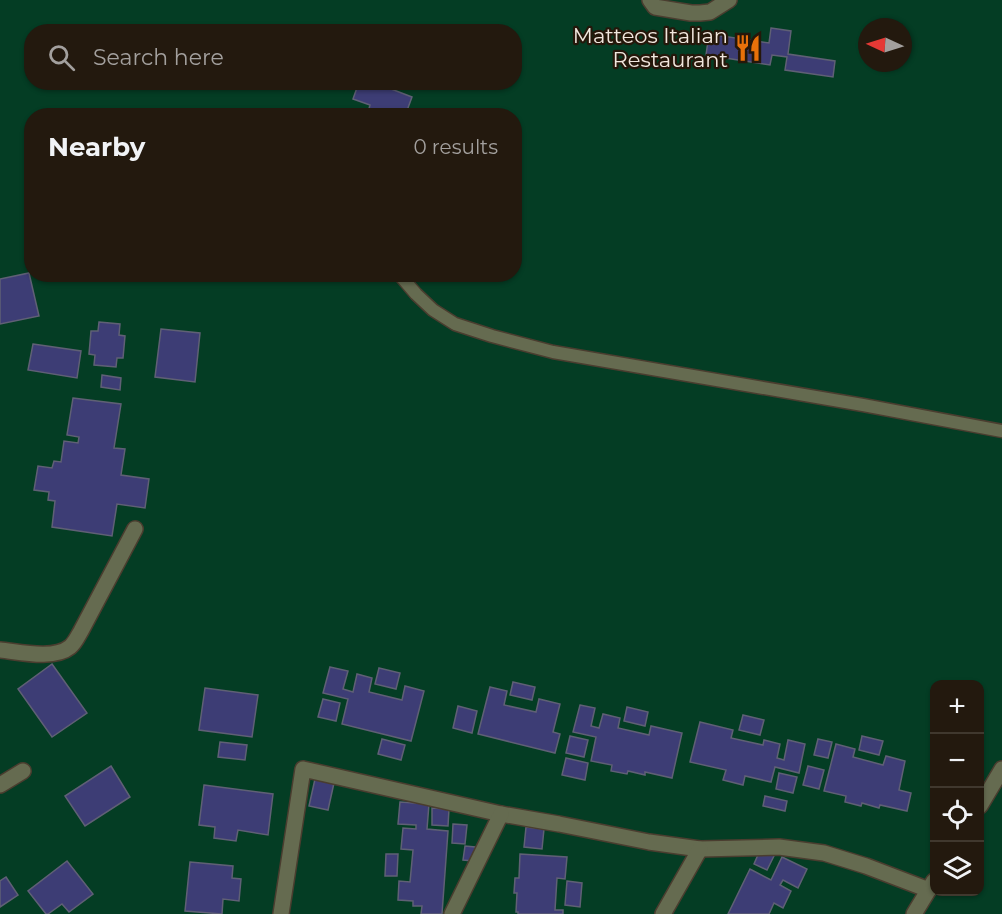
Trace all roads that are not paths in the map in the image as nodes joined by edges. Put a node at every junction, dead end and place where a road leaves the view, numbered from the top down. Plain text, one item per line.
1 (650, 0) edge
2 (729, 0) edge
3 (406, 282) edge
4 (1002, 431) edge
5 (135, 529) dead end
6 (0, 650) edge
7 (1002, 769) edge
8 (23, 771) dead end
9 (0, 785) edge
10 (984, 799) edge
11 (501, 814) junction
12 (700, 849) junction
13 (930, 884) edge
14 (930, 888) edge
15 (281, 914) edge
16 (452, 914) edge
17 (663, 914) edge
18 (914, 914) edge

1 - 2 street
3 - 4 lane
5 - 6 street
7 - 10 street
8 - 9 street
11 - 12 street
11 - 15 street
11 - 16 street
12 - 13 street
12 - 17 street
14 - 18 street

